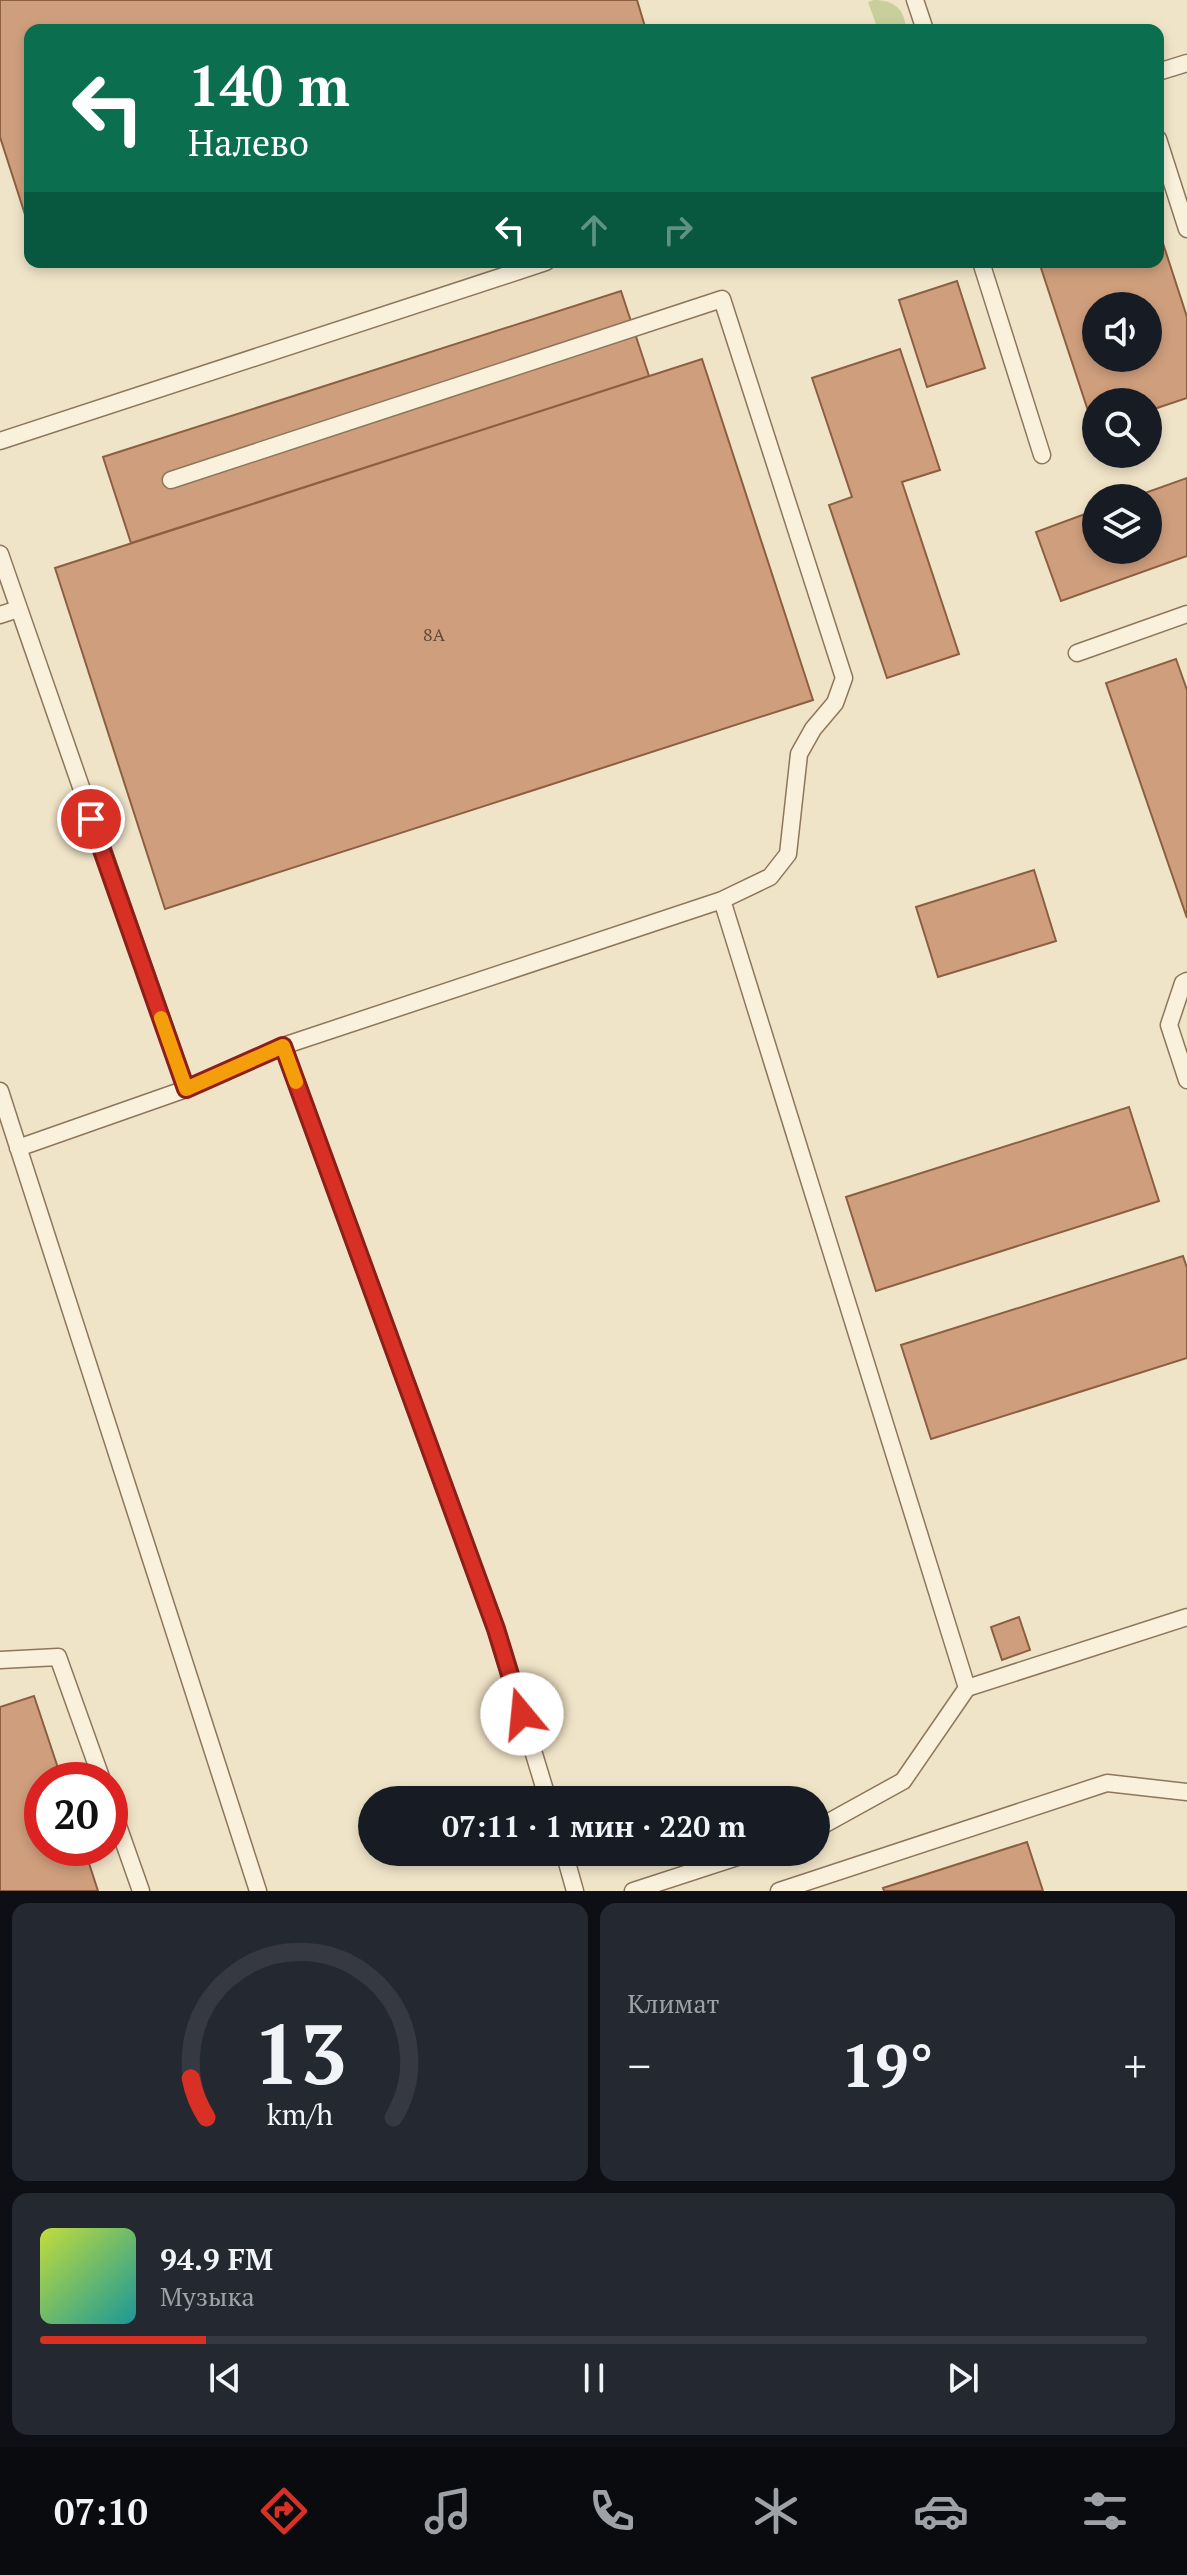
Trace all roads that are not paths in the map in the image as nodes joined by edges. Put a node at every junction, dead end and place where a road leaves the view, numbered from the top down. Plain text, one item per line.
1 (915, 0) edge
2 (923, 24) edge
3 (1187, 63) edge
4 (1164, 70) edge
5 (1164, 158) edge
6 (1187, 229) edge
7 (528, 268) edge
8 (983, 268) edge
9 (0, 441) edge
10 (1042, 455) dead end
11 (171, 480) dead end
12 (0, 554) edge
13 (18, 609) junction
14 (1187, 614) edge
15 (0, 615) edge
16 (1077, 653) dead end
17 (722, 900) junction
18 (1187, 981) edge
19 (283, 1046) junction
20 (1187, 1080) edge
21 (186, 1089) junction
22 (0, 1091) edge
23 (18, 1148) junction
24 (1187, 1617) edge
25 (0, 1660) edge
26 (967, 1688) junction
27 (96, 1762) edge
28 (544, 1786) edge
29 (1187, 1792) edge
30 (830, 1821) edge
31 (128, 1854) edge
32 (568, 1866) edge
33 (710, 1866) edge
34 (141, 1891) edge
35 (258, 1891) edge
36 (575, 1891) edge
37 (633, 1891) edge
38 (779, 1891) edge

1 - 2 lane
3 - 4 lane
5 - 6 lane
7 - 9 lane
8 - 10 lane
11 - 17 lane
12 - 13 lane
13 - 15 lane
13 - 21 lane
14 - 16 lane
17 - 19 lane
17 - 26 lane
18 - 20 lane
19 - 21 lane
19 - 28 lane
21 - 23 lane
22 - 23 lane
23 - 35 lane
24 - 26 lane
25 - 27 lane
26 - 30 lane
29 - 38 lane
31 - 34 lane
32 - 36 lane
33 - 37 lane

